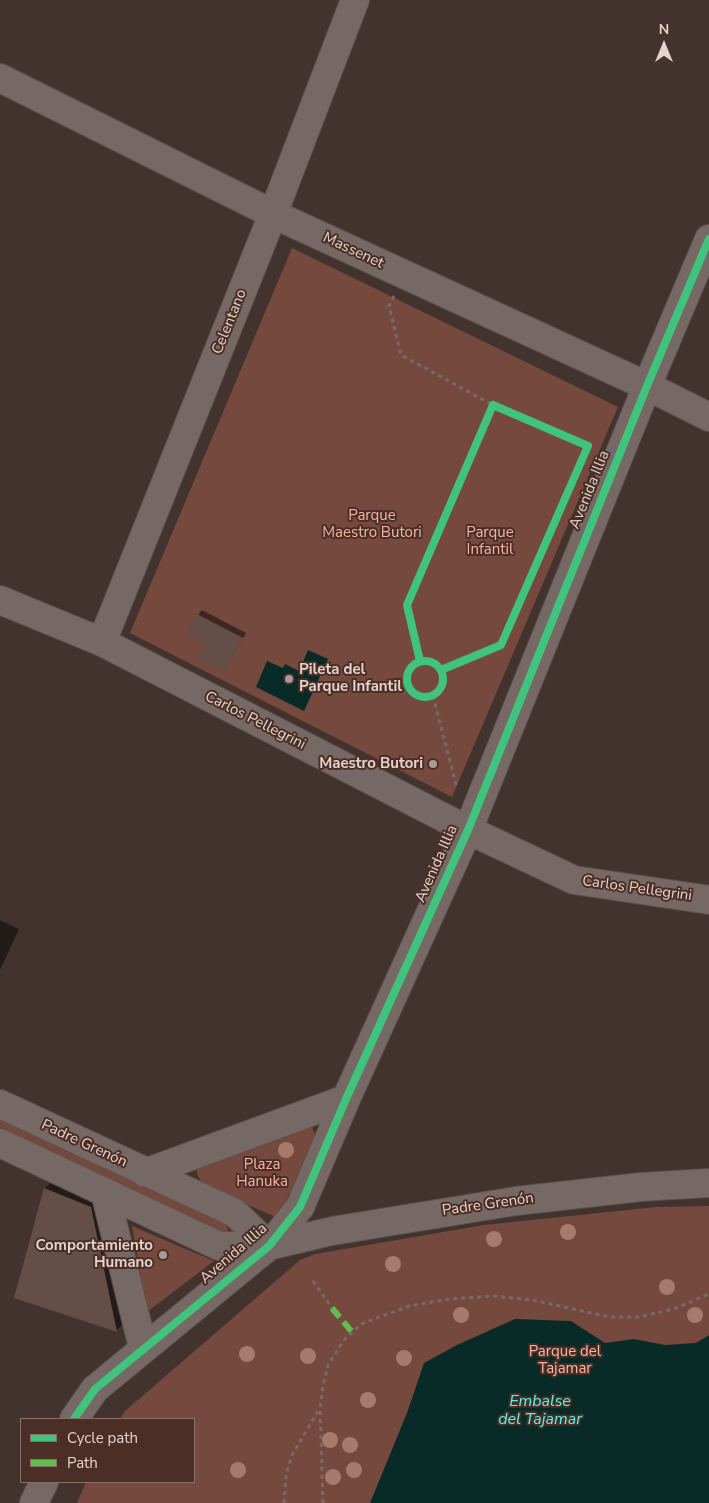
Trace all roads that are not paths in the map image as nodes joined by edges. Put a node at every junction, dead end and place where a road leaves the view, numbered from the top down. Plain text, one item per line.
1 (355, 0) edge
2 (0, 78) edge
3 (273, 214) junction
4 (709, 240) edge
5 (647, 386) junction
6 (709, 418) edge
7 (0, 600) edge
8 (102, 642) junction
9 (468, 830) junction
10 (709, 900) edge
11 (346, 1099) junction
12 (0, 1104) edge
13 (0, 1143) edge
14 (145, 1173) junction
15 (709, 1183) edge
16 (105, 1192) junction
17 (269, 1246) junction
18 (143, 1348) junction
19 (75, 1418) edge
20 (44, 1483) edge
21 (34, 1503) edge

1 - 3 street, Celentano
2 - 3 street, Massenet
3 - 5 street, Massenet
3 - 8 street, Celentano
4 - 5 street, Avenida Illia
5 - 6 street, Massenet
5 - 9 street, Avenida Illia
7 - 8 street, Carlos Pellegrini
8 - 9 street, Carlos Pellegrini
9 - 10 street, Carlos Pellegrini
9 - 11 street, Avenida Illia
11 - 14 street
11 - 17 street, Avenida Illia
12 - 14 street, Padre Grenón
13 - 16 street, Padre Grenón
14 - 17 street, Padre Grenón
15 - 17 street, Padre Grenón
16 - 17 street, Padre Grenón
16 - 18 street
17 - 18 street, Avenida Illia
18 - 19 street, Avenida Illia
20 - 21 street

